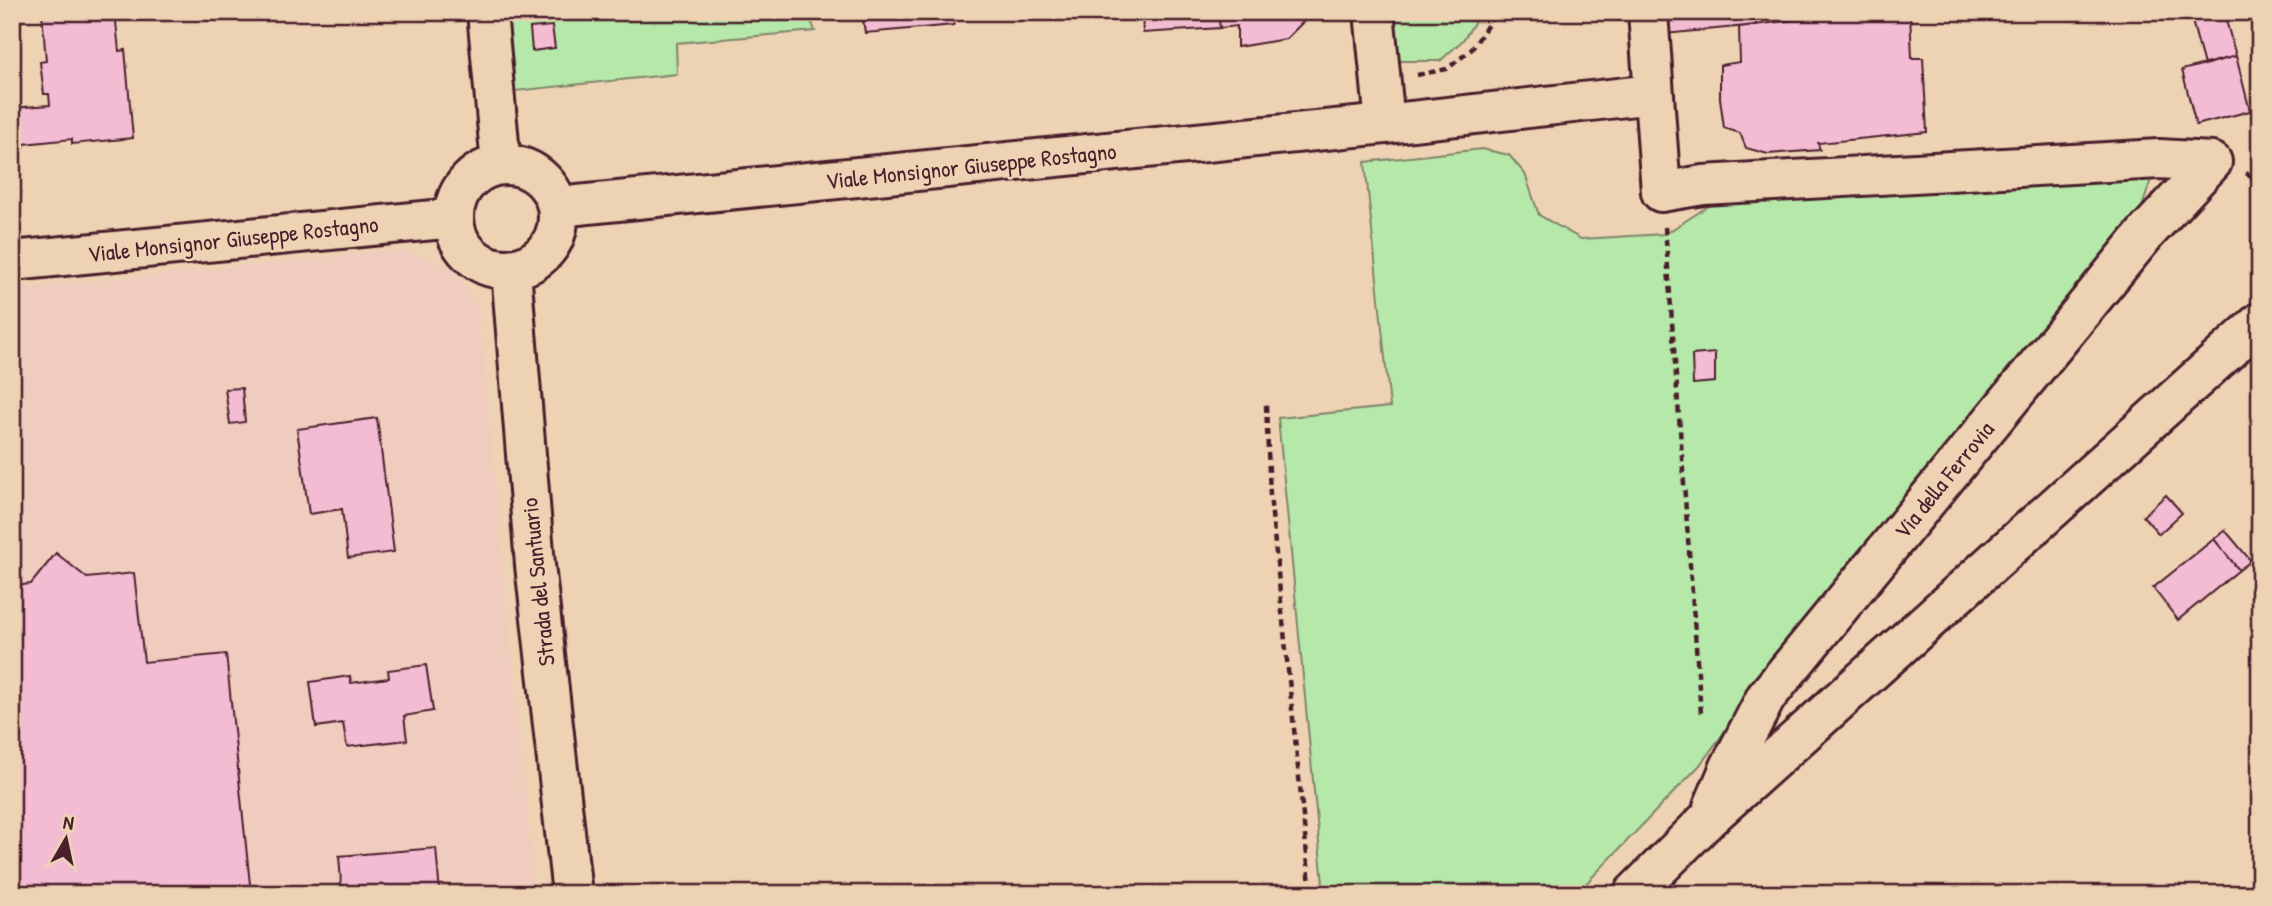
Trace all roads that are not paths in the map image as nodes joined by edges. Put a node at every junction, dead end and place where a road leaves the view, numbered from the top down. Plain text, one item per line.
1 (487, 12) edge
2 (1374, 12) edge
3 (1648, 12) edge
4 (1653, 94) junction
5 (1395, 123) junction
6 (501, 165) junction
7 (558, 207) junction
8 (454, 218) junction
9 (12, 261) edge
10 (511, 270) junction
11 (2260, 322) edge
12 (1708, 818) junction
13 (572, 894) edge
14 (1633, 894) edge

1 - 6 street
2 - 5 street
3 - 4 street
4 - 5 street, Viale Monsignor Giuseppe Rostagno
4 - 12 street, Via della Ferrovia
5 - 7 street, Viale Monsignor Giuseppe Rostagno
6 - 7 street
6 - 8 street
7 - 10 street
8 - 9 street, Viale Monsignor Giuseppe Rostagno
8 - 10 street
10 - 13 street, Strada del Santuario
11 - 12 street, Via della Ferrovia
12 - 14 street, Via della Ferrovia

